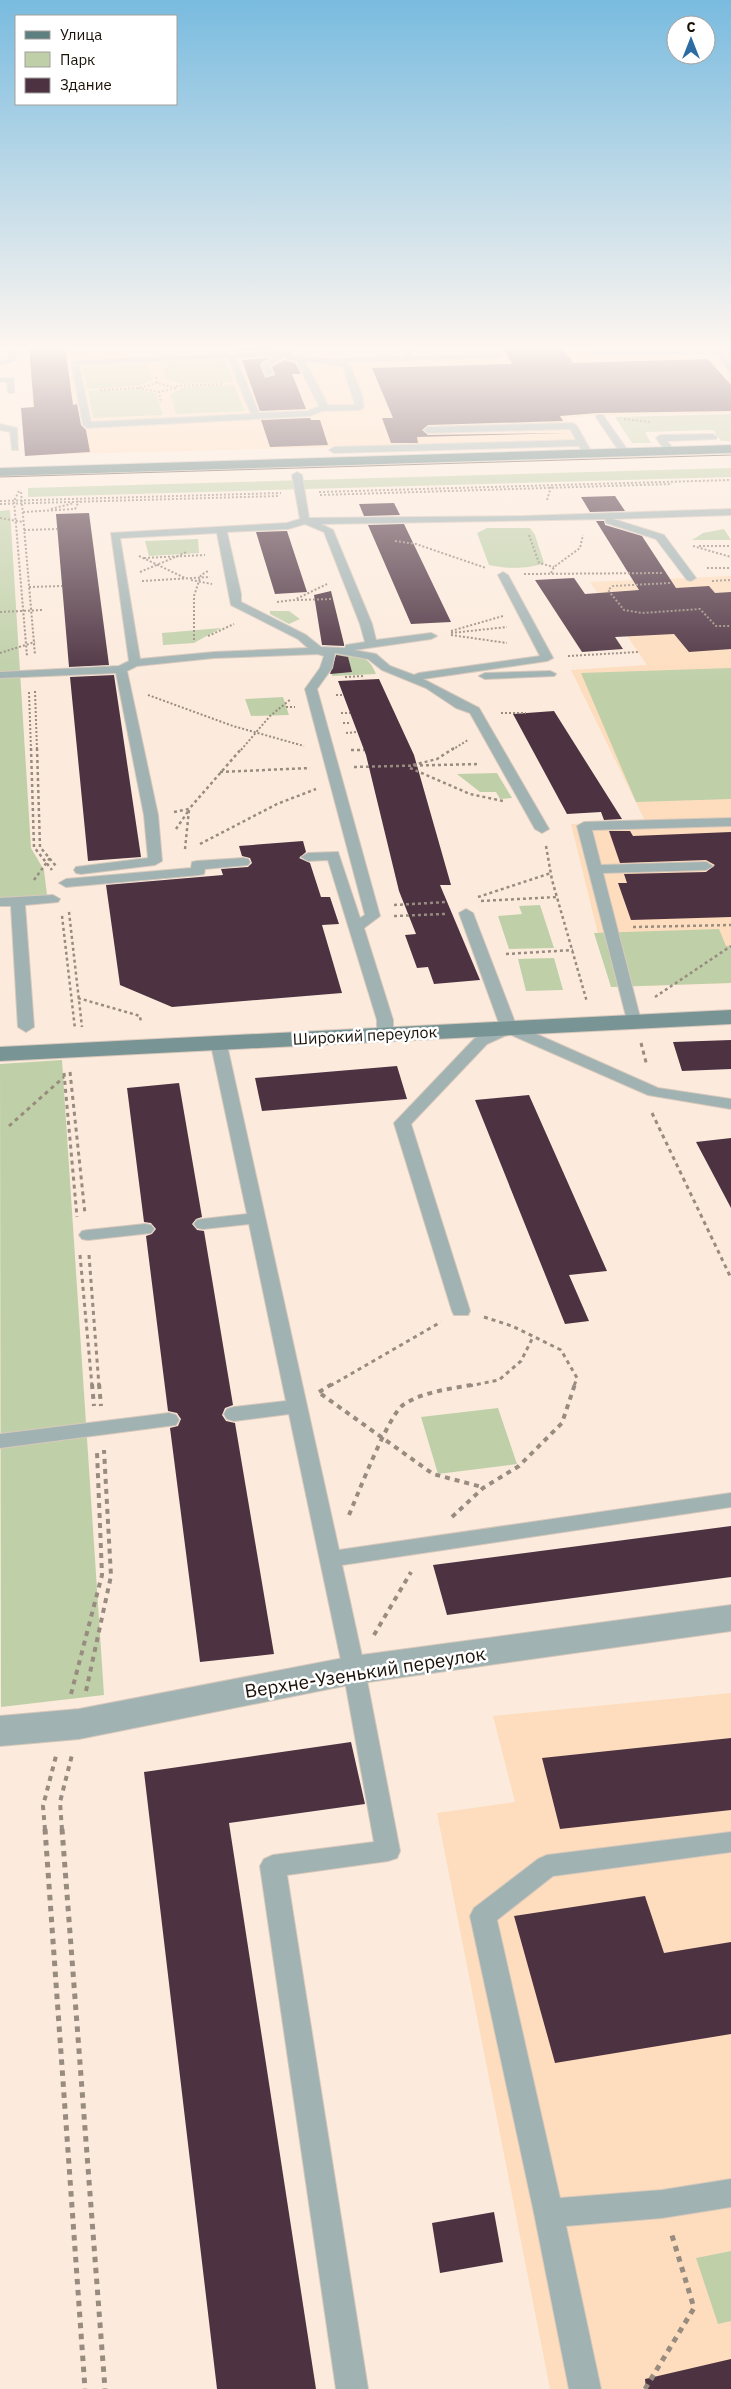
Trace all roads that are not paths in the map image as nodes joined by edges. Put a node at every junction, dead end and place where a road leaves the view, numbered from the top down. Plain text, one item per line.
1 (454, 457) edge
2 (731, 462) edge
3 (296, 469) junction
4 (0, 472) edge
5 (0, 484) edge
6 (731, 512) edge
7 (594, 517) junction
8 (306, 521) junction
9 (221, 534) junction
10 (503, 575) road end
11 (688, 575) road end
12 (431, 636) dead end
13 (371, 644) junction
14 (317, 650) junction
15 (335, 650) junction
16 (136, 664) junction
17 (121, 669) junction
18 (405, 674) junction
19 (550, 674) dead end
20 (0, 675) edge
21 (419, 676) junction
22 (731, 822) edge
23 (542, 829) road end
24 (308, 857) dead end
25 (243, 862) dead end
26 (706, 866) dead end
27 (595, 868) junction
28 (81, 870) dead end
29 (66, 883) road end
30 (18, 901) junction
31 (0, 902) edge
32 (57, 904) road end
33 (466, 913) road end
34 (356, 928) junction
35 (631, 1016) junction
36 (731, 1017) edge
37 (26, 1027) dead end
38 (509, 1028) junction
39 (385, 1033) junction
40 (219, 1045) junction
41 (0, 1054) edge
42 (731, 1096) edge
43 (692, 1097) junction
44 (731, 1104) edge
45 (255, 1218) junction
46 (203, 1224) dead end
47 (145, 1229) dead end
48 (88, 1235) dead end
49 (461, 1311) road end
50 (296, 1406) junction
51 (234, 1414) dead end
52 (169, 1420) dead end
53 (0, 1441) edge
54 (731, 1500) edge
55 (329, 1559) junction
56 (731, 1618) edge
57 (354, 1670) junction
58 (0, 1731) edge
59 (731, 1842) edge
60 (731, 2193) edge
61 (549, 2212) junction
62 (352, 2389) edge
63 (585, 2389) edge

1 - 3 main road
2 - 3 main road
3 - 4 main road
3 - 5 main road
3 - 8 lane
6 - 7 lane
7 - 8 lane
7 - 11 lane
8 - 9 lane
8 - 13 lane
9 - 14 lane
9 - 16 lane
10 - 21 lane
12 - 13 lane
13 - 15 lane
14 - 15 lane
14 - 16 lane
14 - 34 lane
15 - 18 lane
16 - 17 lane
17 - 20 lane
17 - 28 lane
18 - 21 lane
18 - 23 lane
19 - 21 lane
22 - 27 lane
24 - 34 lane
25 - 29 lane
26 - 27 lane
27 - 35 lane
30 - 31 lane
30 - 32 lane
30 - 37 lane
33 - 38 lane
34 - 39 lane
35 - 36 street, Широкий переулок
35 - 38 street, Широкий переулок
38 - 39 street, Широкий переулок
38 - 43 lane
38 - 49 lane
39 - 40 street, Широкий переулок
40 - 41 street, Широкий переулок
40 - 45 lane
42 - 43 lane
43 - 44 lane
45 - 46 lane
45 - 50 lane
47 - 48 lane
50 - 51 lane
50 - 55 lane
52 - 53 lane
54 - 55 lane
55 - 57 lane
56 - 57 street, Верхне-Узенький переулок
57 - 58 street, Верхне-Узенький переулок
57 - 62 lane
59 - 61 lane
60 - 61 lane
61 - 63 lane

